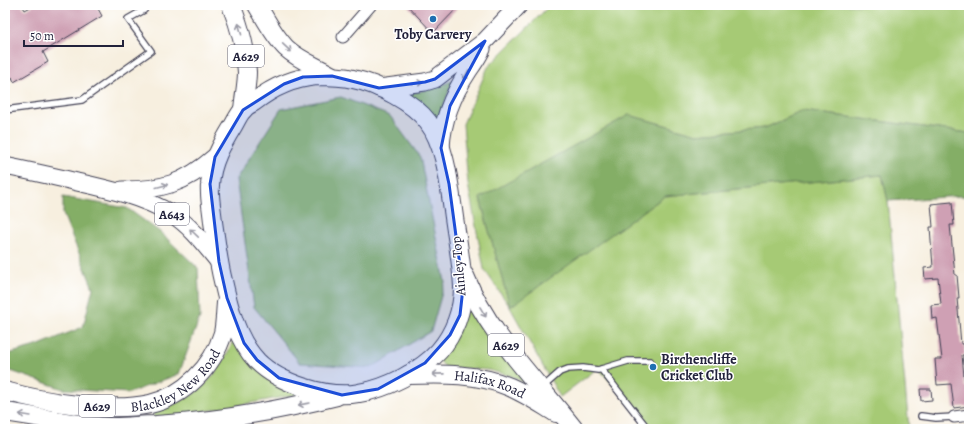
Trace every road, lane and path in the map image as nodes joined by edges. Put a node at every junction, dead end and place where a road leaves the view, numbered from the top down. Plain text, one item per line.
1 (140, 5) edge
2 (231, 5) edge
3 (257, 5) edge
4 (371, 5) edge
5 (519, 5) edge
6 (343, 37) dead end
7 (485, 41) junction
8 (332, 76) junction
9 (379, 88) junction
10 (5, 110) edge
11 (243, 110) junction
12 (441, 148) junction
13 (215, 157) junction
14 (5, 166) edge
15 (110, 190) junction
16 (219, 262) junction
17 (460, 264) junction
18 (227, 298) junction
19 (650, 361) dead end
20 (601, 369) junction
21 (408, 375) junction
22 (541, 388) junction
23 (5, 391) edge
24 (342, 395) junction
25 (5, 412) edge
26 (969, 415) edge
27 (921, 416) dead end
28 (954, 417) joint
29 (569, 424) edge
30 (648, 429) edge

1 - 10 lane
11 -> 2 highway, A629
3 -> 8 highway, A629
4 - 6 street
5 - 7 main road
9 -> 7 main road
7 -> 12 main road
8 - 9 highway, Ainley Top / A629
8 - 11 highway, Ainley Top / A629
9 - 12 highway, Ainley Top / A629
11 - 13 highway, Ainley Top / A629
12 - 17 highway, Ainley Top / A629
15 -> 13 main road, A643
13 - 16 highway, Ainley Top / A629
14 - 15 main road, A643
16 -> 15 main road, A643
16 - 18 highway, Ainley Top / A629
17 - 21 highway, Ainley Top / A629
17 -> 22 highway, Halifax Road / A629
18 - 23 highway, Blackley New Road / A629
18 - 24 highway, Ainley Top / A629
19 - 20 lane
20 - 22 lane
20 - 30 lane
21 - 24 highway, Ainley Top / A629
29 -> 21 highway, Halifax Road / A629
22 - 29 highway, Halifax Road / A629
24 -> 25 highway, Blackley New Road / A629
26 - 28 street
27 - 28 lane

